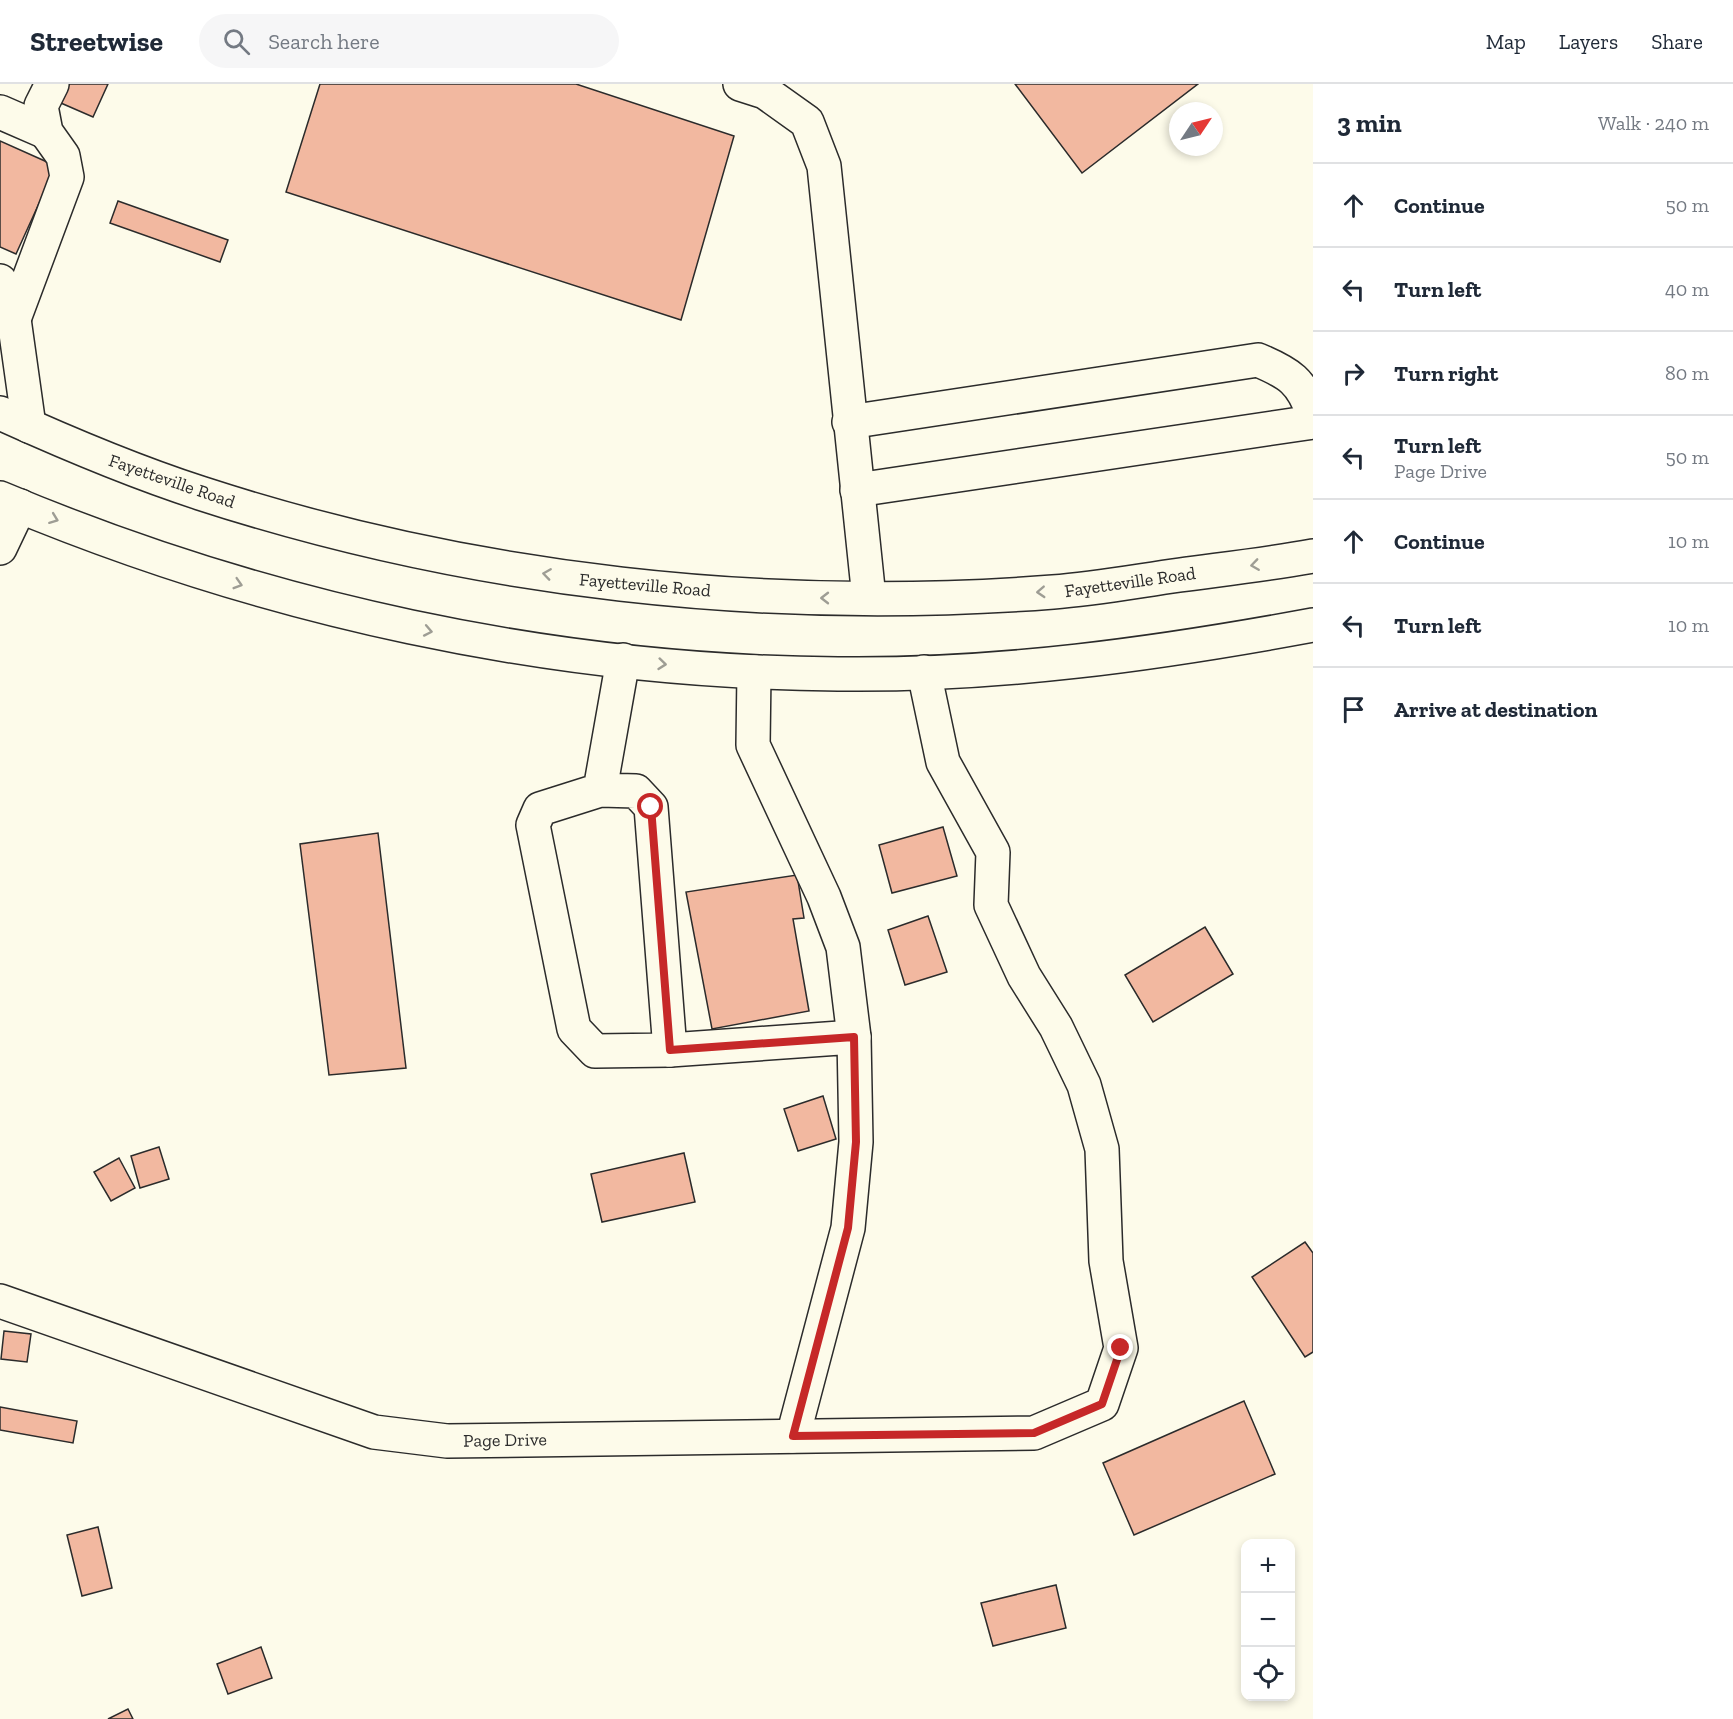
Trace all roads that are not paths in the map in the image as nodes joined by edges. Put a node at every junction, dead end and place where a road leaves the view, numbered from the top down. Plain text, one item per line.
1 (52, 84) edge
2 (757, 87) edge
3 (0, 111) edge
4 (46, 132) junction
5 (0, 281) edge
6 (14, 319) junction
7 (1313, 414) edge
8 (14, 420) edge
9 (849, 422) junction
10 (1313, 422) edge
11 (857, 490) junction
12 (10, 502) edge
13 (0, 548) edge
14 (1313, 556) edge
15 (869, 598) junction
16 (1313, 625) edge
17 (623, 660) junction
18 (754, 672) junction
19 (924, 672) junction
20 (600, 790) junction
21 (854, 1037) junction
22 (670, 1050) junction
23 (0, 1301) edge
24 (793, 1436) junction

1 - 4 main road
2 - 9 main road
3 - 4 main road
4 - 6 main road
5 - 6 main road
6 - 8 main road
7 - 9 main road
15 -> 8 main road, Fayetteville Road
9 - 11 main road
10 - 11 main road
11 - 15 main road
12 - 13 main road
12 -> 17 main road
14 -> 15 main road, Fayetteville Road
16 - 19 main road
17 -> 18 main road
17 - 20 main road
18 - 19 main road
18 - 21 main road
19 - 24 main road, Page Drive
20 - 22 main road
20 - 22 main road
21 - 22 main road
21 - 24 main road
23 - 24 main road, Page Drive

